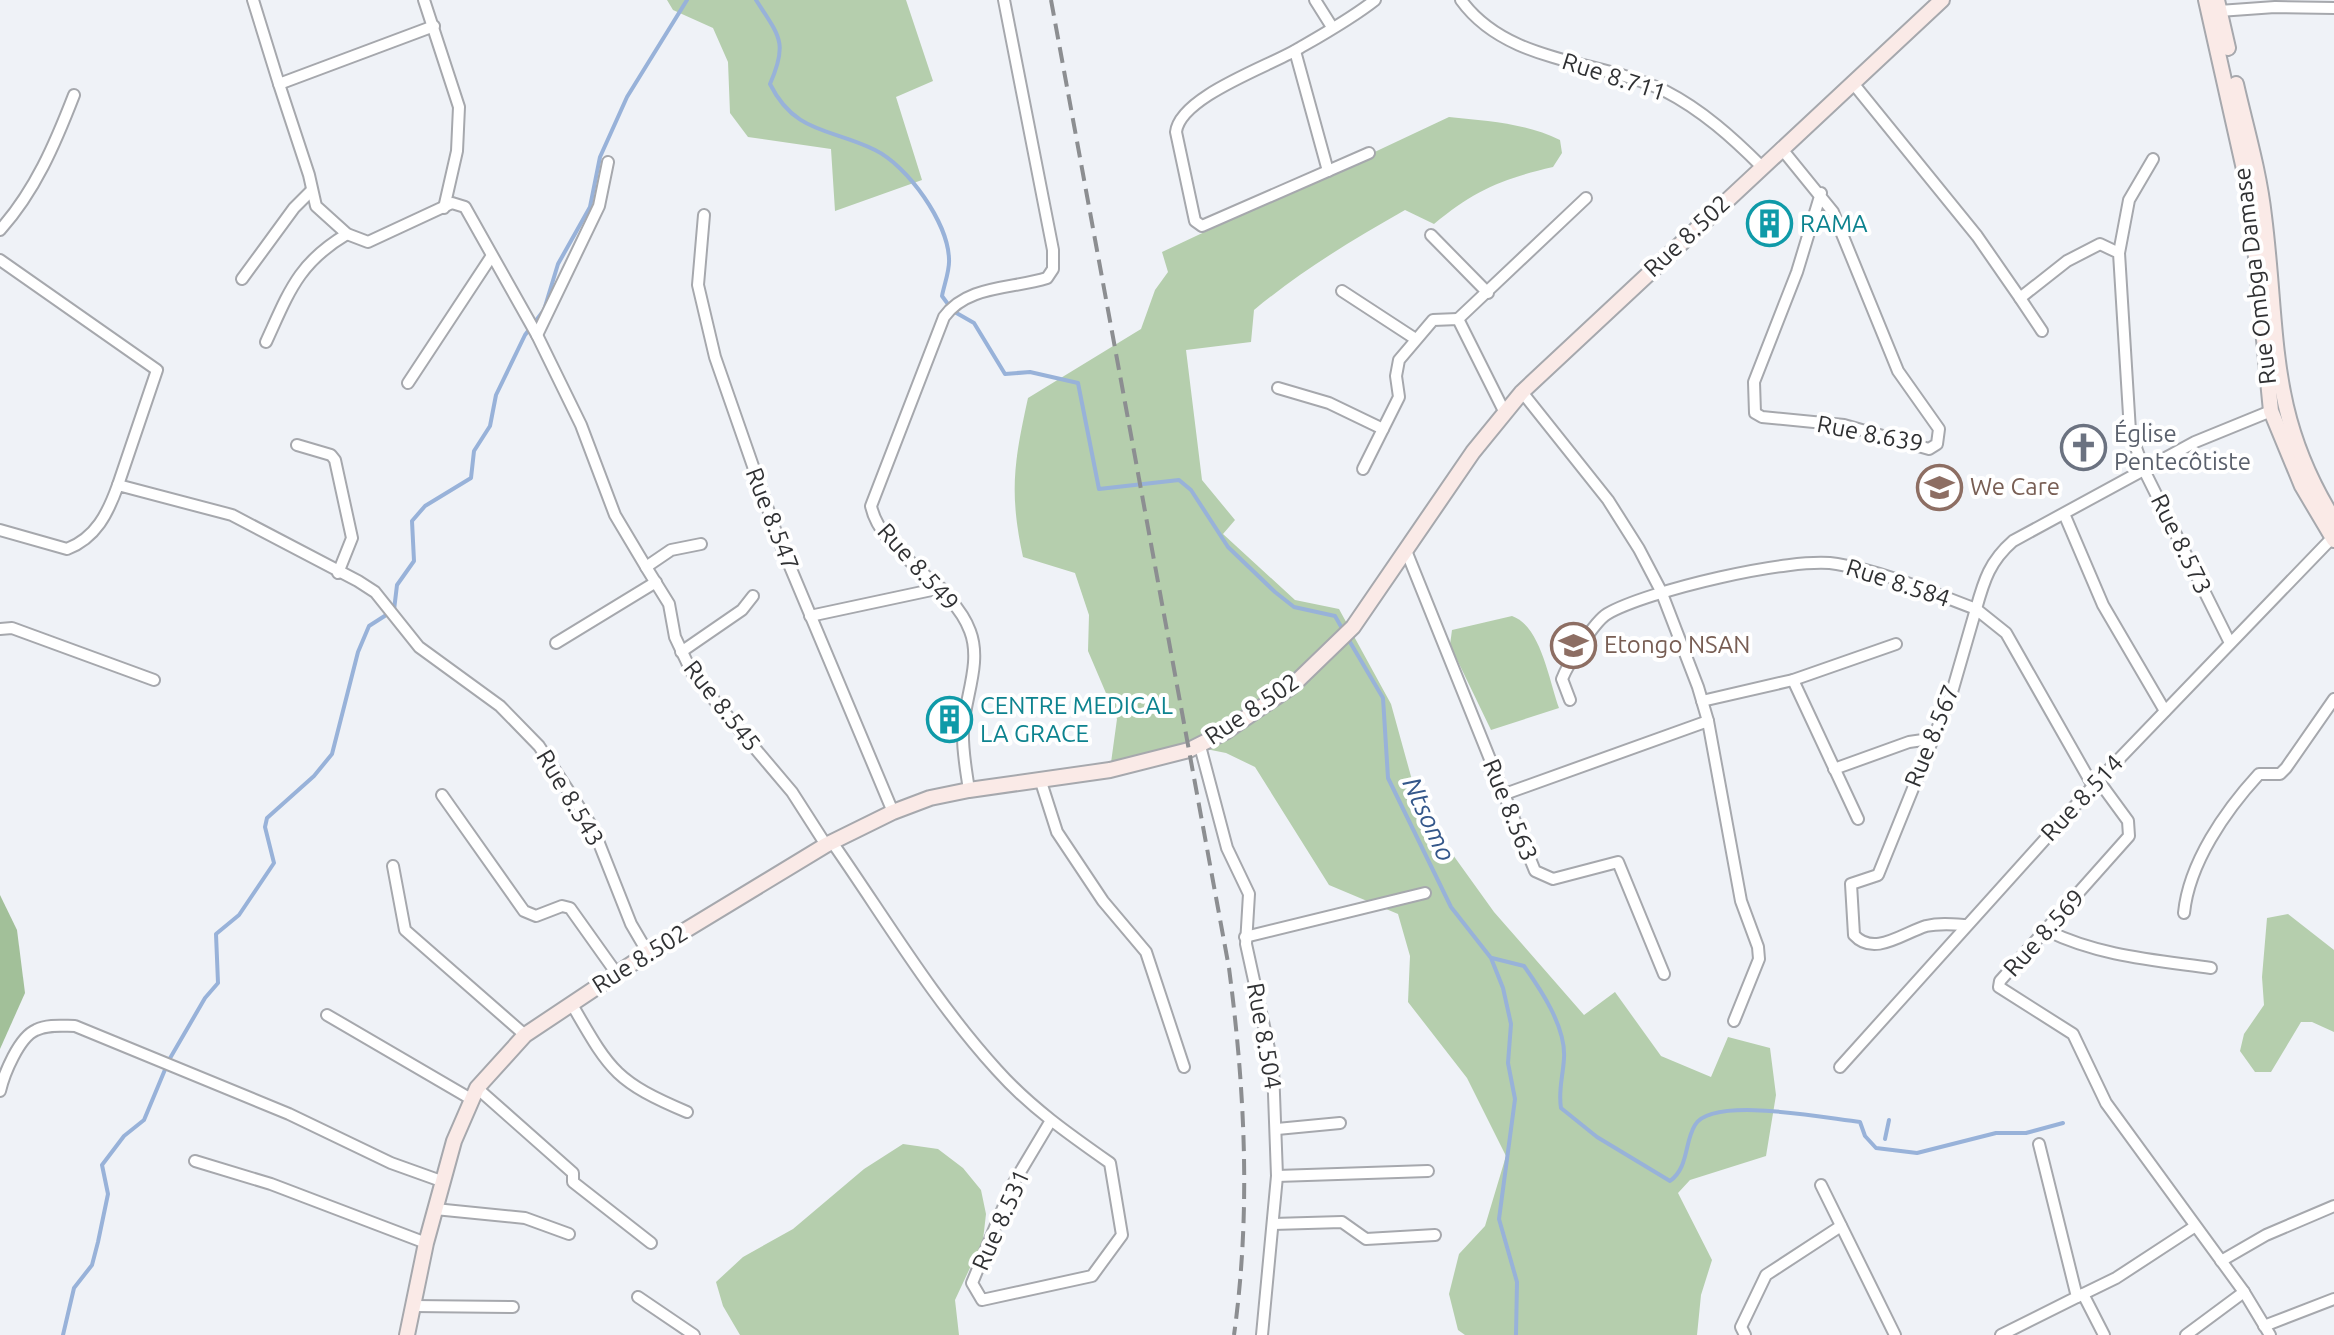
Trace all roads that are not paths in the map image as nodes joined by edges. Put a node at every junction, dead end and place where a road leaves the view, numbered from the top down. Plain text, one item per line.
1 (253, 0) edge
2 (424, 0) edge
3 (1004, 0) edge
4 (1315, 0) edge
5 (1375, 0) edge
6 (2206, 0) edge
7 (1462, 1) edge
8 (1937, 2) edge
9 (2218, 6) edge
10 (2334, 8) edge
11 (434, 26) junction
12 (1332, 27) junction
13 (1295, 51) junction
14 (1852, 82) junction
15 (279, 84) junction
16 (74, 95) dead end
17 (1781, 148) junction
18 (1369, 153) dead end
19 (2153, 159) dead end
20 (608, 162) dead end
21 (1761, 166) junction
22 (1328, 171) junction
23 (311, 191) junction
24 (1821, 193) junction
25 (1586, 198) dead end
26 (444, 208) junction
27 (704, 215) dead end
28 (0, 230) edge
29 (347, 234) junction
30 (1431, 235) dead end
31 (2119, 253) junction
32 (491, 257) junction
33 (0, 260) edge
34 (242, 279) dead end
35 (1342, 291) dead end
36 (1488, 293) junction
37 (2020, 298) junction
38 (1458, 319) junction
39 (2042, 331) dead end
40 (537, 335) junction
41 (1414, 338) junction
42 (266, 342) dead end
43 (408, 383) dead end
44 (1278, 388) dead end
45 (1522, 392) junction
46 (2271, 411) junction
47 (1505, 413) junction
48 (1383, 429) junction
49 (297, 445) dead end
50 (1363, 469) dead end
51 (2144, 470) junction
52 (118, 485) junction
53 (2065, 516) junction
54 (2334, 520) edge
55 (0, 530) edge
56 (2333, 539) edge
57 (701, 544) dead end
58 (1407, 553) junction
59 (646, 567) junction
60 (338, 573) junction
61 (656, 582) junction
62 (941, 588) junction
63 (1661, 591) junction
64 (753, 596) dead end
65 (1976, 609) junction
66 (810, 616) junction
67 (0, 629) edge
68 (556, 643) dead end
69 (2230, 643) junction
70 (1896, 644) dead end
71 (681, 652) junction
72 (154, 680) dead end
73 (1793, 680) junction
74 (2334, 699) edge
75 (1570, 700) dead end
76 (1702, 701) junction
77 (2165, 711) junction
78 (1708, 721) junction
79 (1930, 739) junction
80 (1200, 746) junction
81 (1834, 769) junction
82 (1041, 782) junction
83 (2096, 783) junction
84 (969, 790) junction
85 (442, 795) dead end
86 (1502, 795) junction
87 (893, 812) junction
88 (1858, 819) dead end
89 (829, 843) junction
90 (393, 866) dead end
91 (1425, 893) dead end
92 (2184, 913) dead end
93 (1965, 925) junction
94 (2048, 931) junction
95 (1245, 937) junction
96 (648, 953) junction
97 (2211, 968) dead end
98 (617, 974) junction
99 (1664, 974) dead end
100 (571, 1003) junction
101 (327, 1015) dead end
102 (1734, 1021) dead end
103 (525, 1035) junction
104 (1184, 1067) dead end
105 (1840, 1067) dead end
106 (0, 1091) edge
107 (474, 1093) junction
108 (687, 1112) dead end
109 (1050, 1122) junction
110 (1340, 1123) dead end
111 (1277, 1129) junction
112 (2039, 1144) dead end
113 (195, 1161) dead end
114 (1428, 1171) dead end
115 (1277, 1176) junction
116 (444, 1182) junction
117 (1821, 1185) dead end
118 (2334, 1206) edge
119 (435, 1209) junction
120 (1273, 1224) junction
121 (1841, 1226) junction
122 (2194, 1227) junction
123 (569, 1234) dead end
124 (1435, 1235) dead end
125 (426, 1243) junction
126 (651, 1243) dead end
127 (2221, 1261) junction
128 (2244, 1292) junction
129 (2080, 1295) junction
130 (638, 1297) dead end
131 (2334, 1299) edge
132 (413, 1306) junction
133 (513, 1307) dead end
134 (2267, 1330) edge
135 (407, 1335) edge
136 (694, 1335) edge
137 (1262, 1335) edge
138 (1745, 1335) edge
139 (1895, 1335) edge
140 (2001, 1335) edge
141 (2104, 1335) edge
142 (2186, 1335) edge

1 - 15 street
2 - 11 street
3 - 62 street, Rue 8.549
4 - 12 street
5 - 12 street
6 - 46 main road, Rue Ombga Damase
7 - 21 street, Rue 8.711
8 - 14 main road, Rue 8.502
9 - 10 street
9 - 54 main road, Rue Ombga Damase
11 - 15 street
11 - 26 street
12 - 13 street
13 - 22 street
13 - 22 street
14 - 17 main road, Rue 8.502
14 - 37 street
15 - 23 street
16 - 28 street
17 - 21 main road, Rue 8.502
17 - 24 street, Rue 8.639
18 - 22 street
19 - 31 street, Rue 8.573
20 - 40 street
21 - 45 main road, Rue 8.502
23 - 29 street
23 - 34 street
24 - 24 street, Rue 8.639
25 - 36 street
26 - 29 street
26 - 32 street, Rue 8.545
27 - 66 street, Rue 8.547
29 - 42 street
30 - 36 street
31 - 37 street
31 - 51 street, Rue 8.573
32 - 40 street, Rue 8.545
32 - 43 street
33 - 52 street
35 - 41 street
36 - 38 street
37 - 39 street
38 - 41 street
38 - 47 street
40 - 59 street, Rue 8.545
41 - 48 street
44 - 48 street
45 - 47 main road, Rue 8.502
45 - 63 street
46 - 51 street, Rue 8.584
46 - 56 main road, Rue Ombga Damase
47 - 58 main road, Rue 8.502
48 - 50 street
49 - 60 street
51 - 53 street, Rue 8.584
51 - 69 street, Rue 8.573
52 - 55 street
52 - 60 street, Rue 8.543
53 - 65 street, Rue 8.584
53 - 77 street
56 - 69 street, Rue 8.514
57 - 59 street
58 - 80 main road, Rue 8.502
58 - 86 street, Rue 8.563
59 - 61 street, Rue 8.545
60 - 96 street, Rue 8.543
61 - 68 street
61 - 71 street, Rue 8.545
62 - 66 street
62 - 84 street, Rue 8.549
63 - 65 street, Rue 8.584
63 - 75 street, Rue 8.584
63 - 76 street
64 - 71 street
65 - 79 street, Rue 8.567
65 - 83 street
66 - 87 street, Rue 8.547
67 - 72 street
69 - 77 street, Rue 8.514
70 - 73 street
71 - 89 street, Rue 8.545
73 - 76 street
73 - 81 street
74 - 92 street
76 - 78 street
77 - 83 street, Rue 8.514
78 - 86 street
78 - 102 street
79 - 81 street
79 - 93 street, Rue 8.567
80 - 82 main road, Rue 8.502
80 - 95 street, Rue 8.504
81 - 88 street
82 - 84 main road, Rue 8.502
82 - 104 street
83 - 93 street, Rue 8.514
83 - 94 street, Rue 8.569
84 - 87 main road, Rue 8.502
85 - 98 street
86 - 99 street, Rue 8.563
87 - 89 main road, Rue 8.502
89 - 96 main road, Rue 8.502
89 - 109 street, Rue 8.531
90 - 103 street
91 - 95 street
93 - 105 street, Rue 8.514
94 - 97 street
94 - 122 street, Rue 8.569
95 - 111 street, Rue 8.504
96 - 98 main road, Rue 8.502
98 - 100 main road, Rue 8.502
100 - 103 main road, Rue 8.502
100 - 108 street
101 - 107 street
103 - 107 main road, Rue 8.502
106 - 116 street
107 - 116 main road, Rue 8.502
107 - 126 street
109 - 109 street, Rue 8.531
110 - 111 street
111 - 115 street, Rue 8.504
112 - 129 street
113 - 125 street
114 - 115 street
115 - 120 street, Rue 8.504
116 - 119 main road, Rue 8.502
117 - 121 street
118 - 127 street
119 - 123 street
119 - 125 main road, Rue 8.502
120 - 124 street
120 - 137 street, Rue 8.504
121 - 138 street
121 - 139 street
122 - 127 street
122 - 129 street
125 - 132 main road, Rue 8.502
127 - 128 street
128 - 134 street
128 - 142 street
129 - 140 street
129 - 141 street
130 - 136 street
131 - 134 street
132 - 133 street
132 - 135 main road, Rue 8.502

